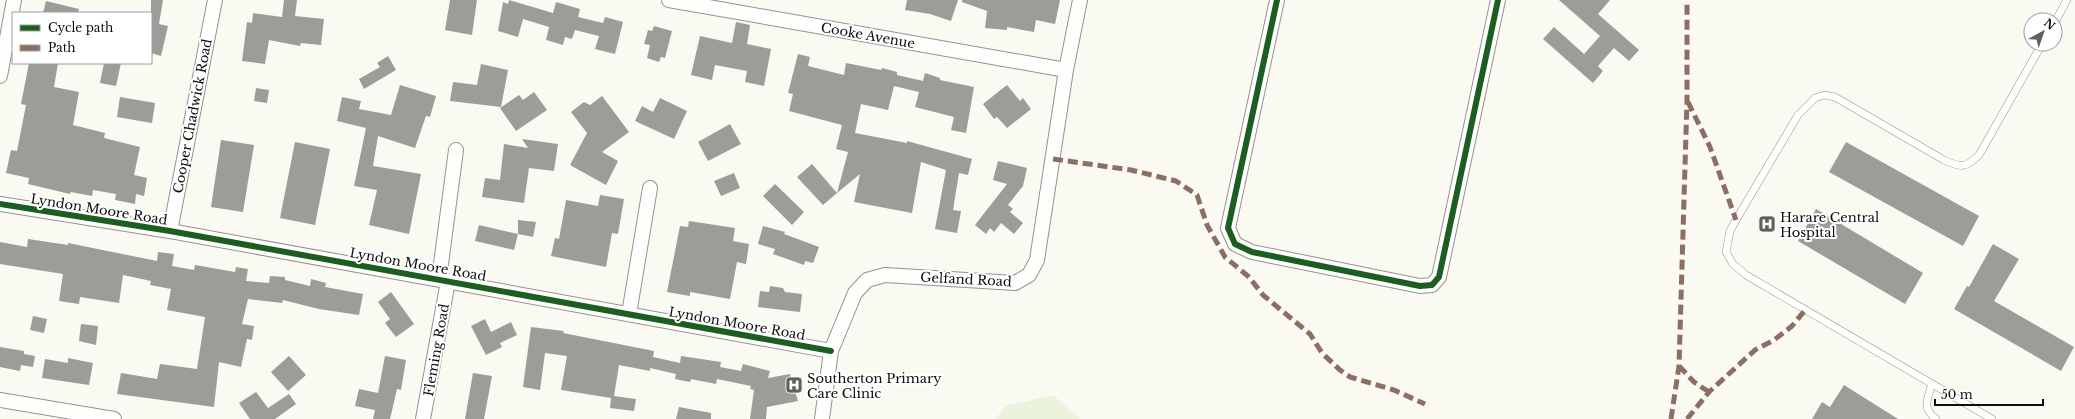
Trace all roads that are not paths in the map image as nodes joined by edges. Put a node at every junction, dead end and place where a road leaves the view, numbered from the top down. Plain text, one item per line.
1 (14, 0) edge
2 (215, 0) edge
3 (669, 0) edge
4 (1080, 0) edge
5 (1277, 0) edge
6 (1496, 0) edge
7 (2067, 0) edge
8 (2060, 12) edge
9 (2037, 52) edge
10 (1066, 70) junction
11 (0, 76) edge
12 (456, 150) dead end
13 (650, 188) dead end
14 (0, 204) edge
15 (170, 231) junction
16 (444, 280) junction
17 (629, 314) junction
18 (831, 351) junction
19 (1932, 384) junction
20 (0, 400) edge
21 (114, 419) edge
22 (423, 419) edge
23 (822, 419) edge
24 (1936, 419) edge
25 (1992, 419) edge

1 - 11 street
2 - 15 street, Cooper Chadwick Road
3 - 10 street, Cooke Avenue
4 - 10 street, Gelfand Road
5 - 6 street
7 - 8 lane
9 - 19 lane
10 - 18 street, Gelfand Road
12 - 16 street, Fleming Road
13 - 17 street
14 - 15 street, Lyndon Moore Road
15 - 16 street, Lyndon Moore Road
16 - 17 street, Lyndon Moore Road
16 - 22 street, Fleming Road
17 - 18 street, Lyndon Moore Road
18 - 23 street, Gelfand Road
19 - 24 lane
19 - 25 lane
20 - 21 street

